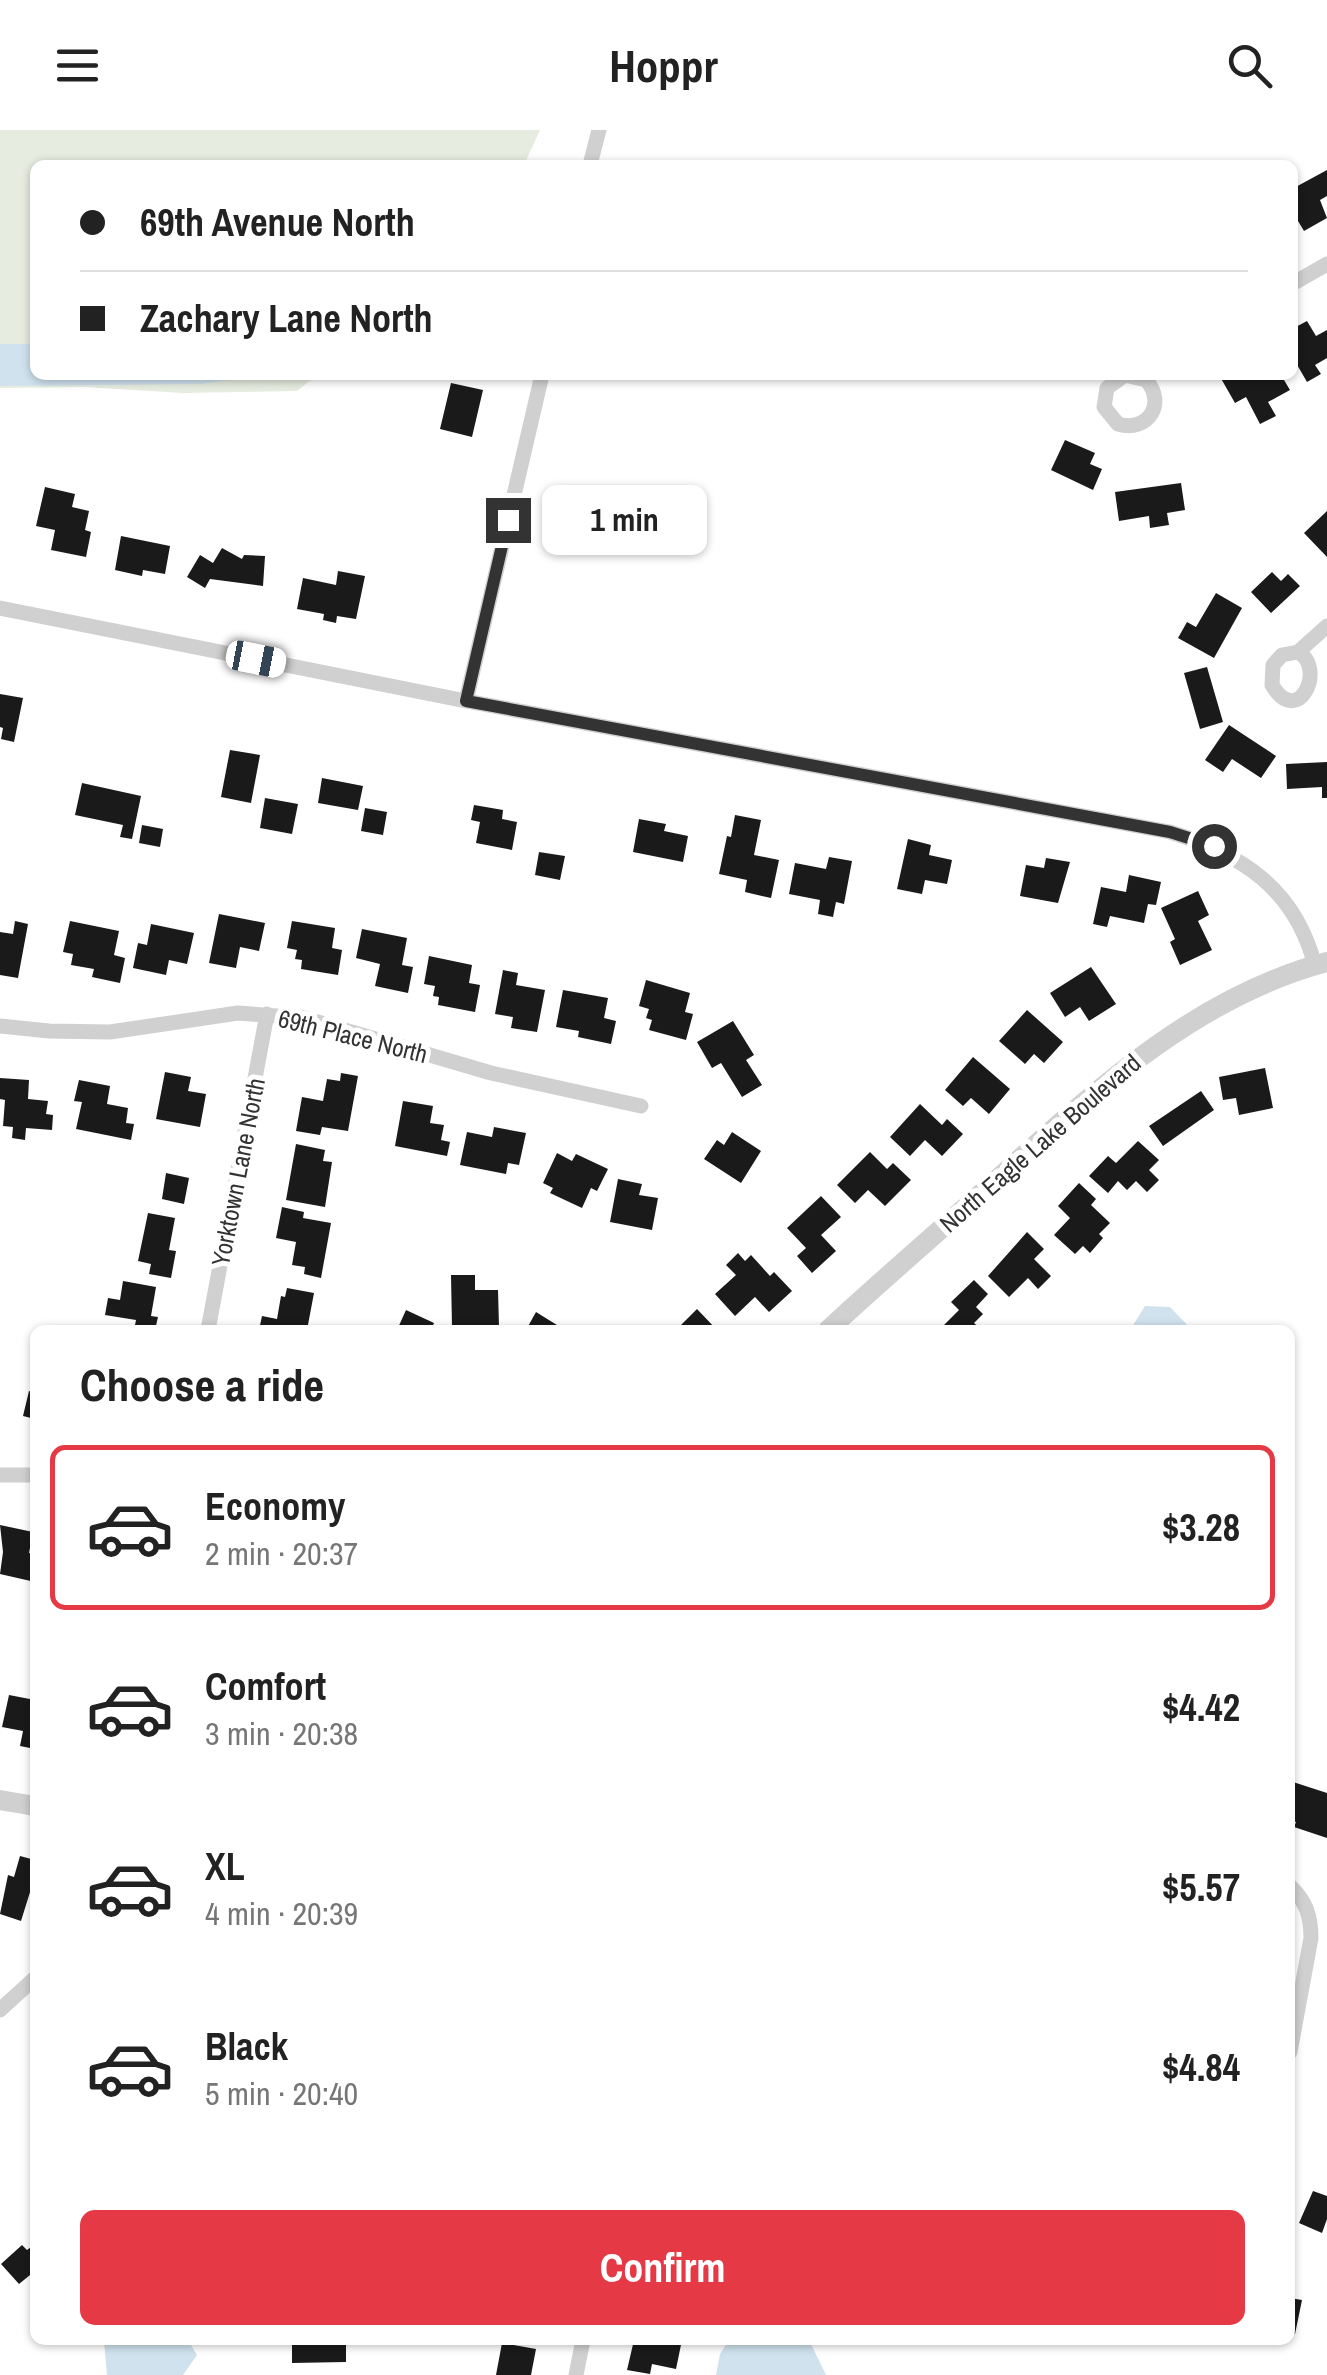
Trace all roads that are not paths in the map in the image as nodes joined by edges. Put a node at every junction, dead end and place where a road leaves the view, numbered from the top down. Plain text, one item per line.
1 (598, 130) edge
2 (591, 160) edge
3 (1327, 264) edge
4 (1298, 281) edge
5 (541, 380) edge
6 (1118, 380) edge
7 (1144, 380) edge
8 (0, 608) edge
9 (1327, 626) edge
10 (1298, 652) dead end
11 (466, 701) junction
12 (1321, 964) edge
13 (267, 1014) junction
14 (0, 1026) edge
15 (641, 1106) dead end
16 (209, 1325) edge
17 (834, 1325) edge
18 (0, 1475) edge
19 (30, 1475) edge
20 (0, 1800) edge
21 (30, 1805) edge
22 (1295, 1892) edge
23 (30, 1983) edge
24 (0, 2010) edge
25 (1295, 2025) edge
26 (582, 2345) edge
27 (576, 2375) edge

1 - 2 street
3 - 4 street
5 - 11 street
6 - 7 street
8 - 11 street
9 - 10 street
11 - 12 street
12 - 17 street, North Eagle Lake Boulevard
13 - 14 street, 69th Place North
13 - 15 street, 69th Place North
13 - 16 street, Yorktown Lane North
18 - 19 street
20 - 21 street
22 - 25 street
23 - 24 street
26 - 27 street

